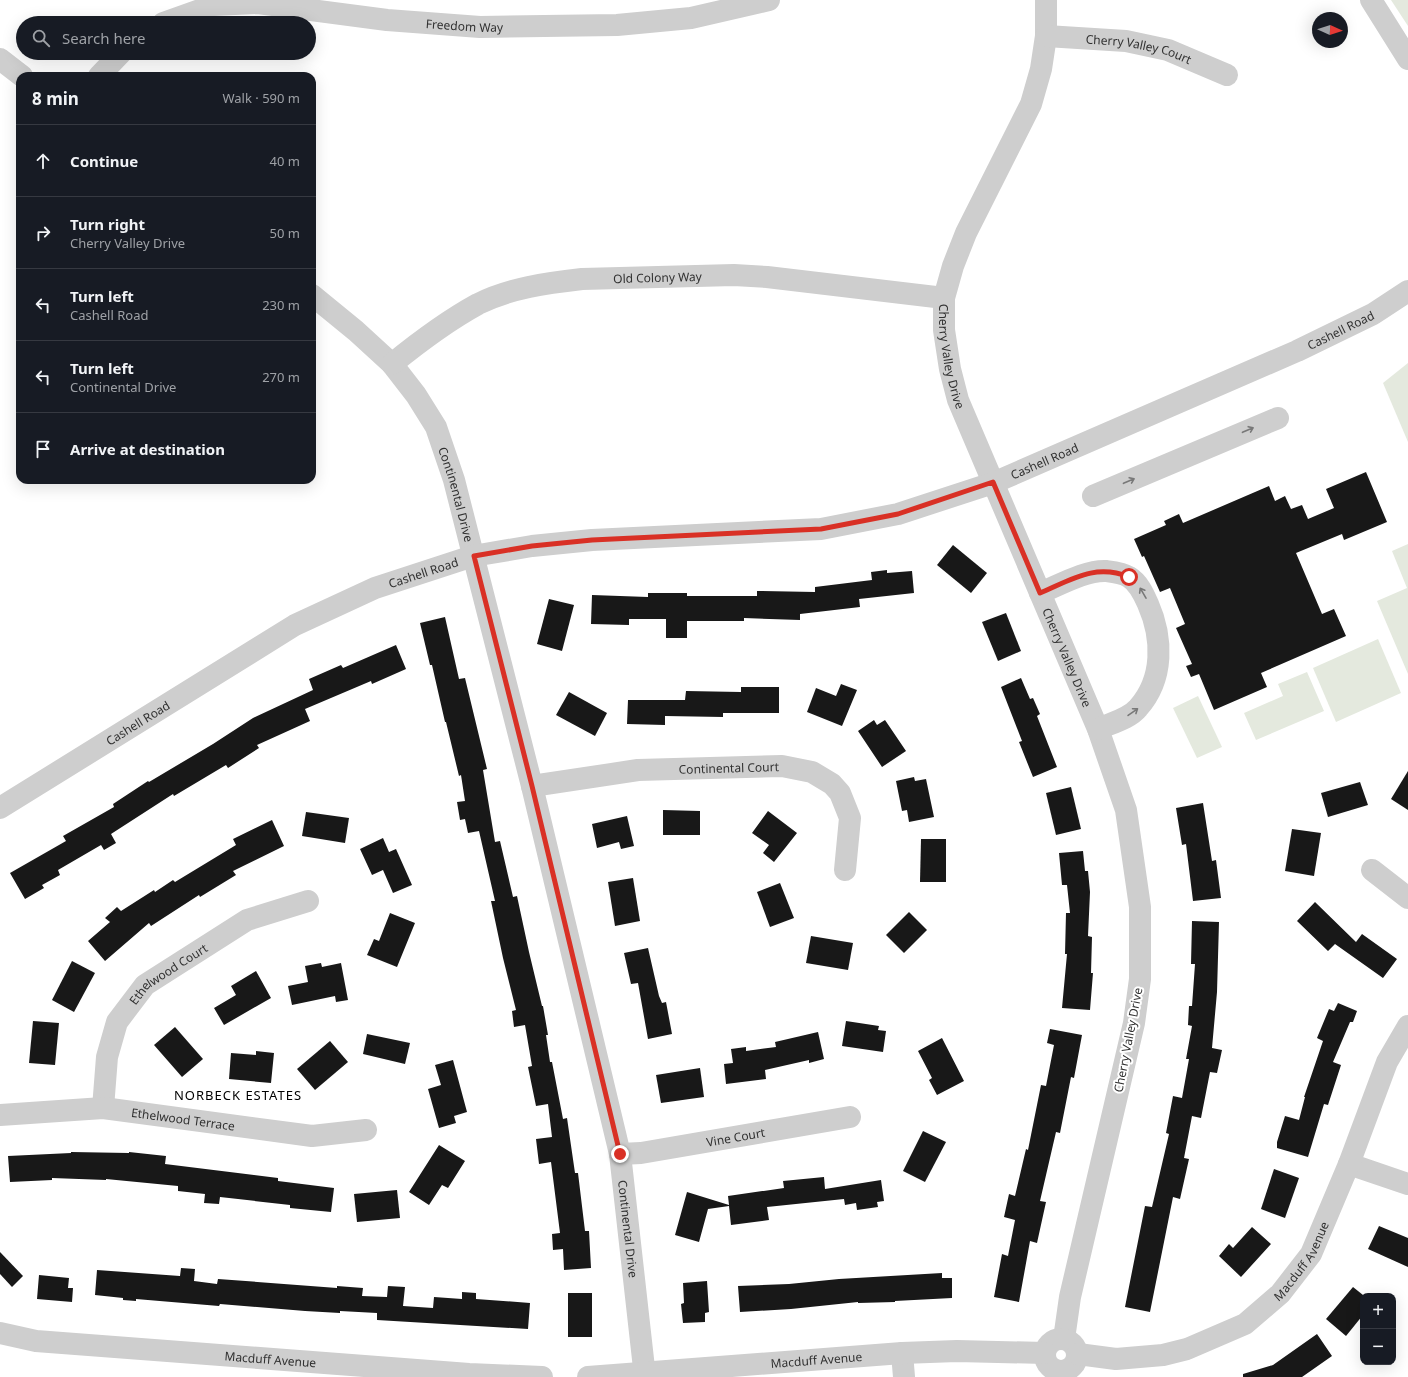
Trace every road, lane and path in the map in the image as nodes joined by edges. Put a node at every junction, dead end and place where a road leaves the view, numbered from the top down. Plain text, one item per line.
1 (769, 0) edge
2 (1046, 0) edge
3 (1371, 0) edge
4 (183, 16) edge
5 (1046, 36) junction
6 (0, 59) edge
7 (1408, 59) edge
8 (114, 60) edge
9 (17, 72) edge
10 (103, 72) edge
11 (1227, 75) dead end
12 (1408, 291) edge
13 (316, 298) edge
14 (944, 298) junction
15 (392, 364) junction
16 (1278, 418) dead end
17 (993, 482) junction
18 (1093, 496) dead end
19 (474, 556) junction
20 (1040, 593) junction
21 (1098, 729) junction
22 (532, 786) junction
23 (0, 808) edge
24 (845, 870) dead end
25 (1372, 870) dead end
26 (1408, 898) edge
27 (308, 901) dead end
28 (1408, 1026) edge
29 (103, 1108) junction
30 (0, 1115) edge
31 (850, 1117) dead end
32 (366, 1130) dead end
33 (620, 1154) junction
34 (1349, 1164) junction
35 (1408, 1184) edge
36 (0, 1332) edge
37 (1071, 1346) junction
38 (902, 1353) junction
39 (1045, 1353) junction
40 (1059, 1374) edge
41 (644, 1375) edge
42 (542, 1377) edge
43 (588, 1377) edge
44 (904, 1377) edge

1 - 4 street, Freedom Way
2 - 5 street, Cherry Valley Drive
3 - 7 street
5 - 11 street, Cherry Valley Court
5 - 14 street, Cherry Valley Drive
6 - 9 street
8 - 10 street
12 - 17 street, Cashell Road
13 - 15 street, Continental Drive
14 - 15 street, Old Colony Way
14 - 17 street, Cherry Valley Drive
15 - 19 street, Continental Drive
18 -> 16 street
17 - 19 street, Cashell Road
17 - 20 street, Cherry Valley Drive
19 - 22 street, Continental Drive
19 - 23 street, Cashell Road
20 - 21 street, Cherry Valley Drive
21 -> 20 street
21 - 37 street, Cherry Valley Drive
22 - 24 street, Continental Court
22 - 33 street, Continental Drive
25 - 26 street
27 - 29 street, Ethelwood Court
28 - 34 street, Macduff Avenue
29 - 30 street, Ethelwood Terrace
29 - 32 street, Ethelwood Terrace
31 - 33 street, Vine Court
33 - 41 street, Continental Drive
34 - 35 street
34 - 37 street, Macduff Avenue
36 - 42 street, Macduff Avenue
37 - 39 street
37 - 40 street
38 - 39 street, Macduff Avenue
38 - 41 street, Macduff Avenue
38 - 44 street
39 - 40 street
41 - 43 street, Macduff Avenue

